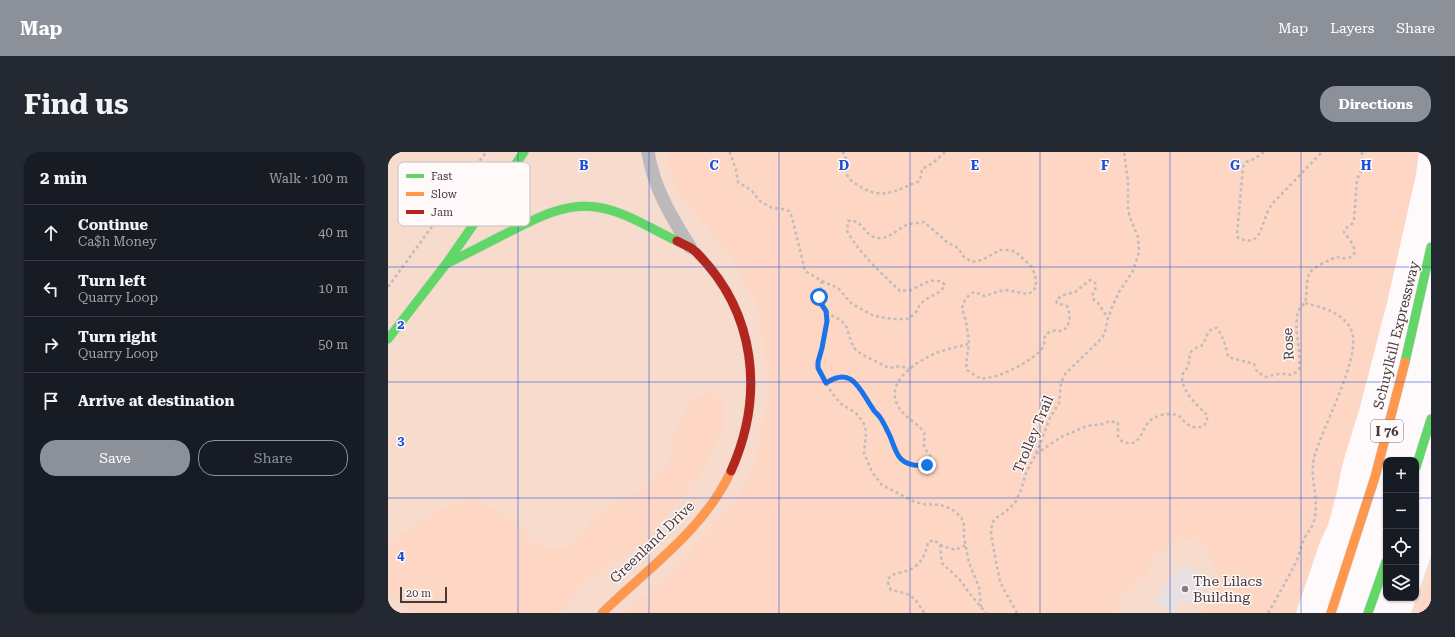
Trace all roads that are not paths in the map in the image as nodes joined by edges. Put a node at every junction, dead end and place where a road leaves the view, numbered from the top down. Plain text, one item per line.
1 (524, 152) edge
2 (648, 152) edge
3 (517, 162) edge
4 (530, 222) edge
5 (472, 226) edge
6 (521, 226) edge
7 (1431, 247) edge
8 (691, 249) junction
9 (446, 264) junction
10 (388, 338) edge
11 (1431, 419) edge
12 (1419, 457) edge
13 (1385, 565) edge
14 (602, 613) edge
15 (1331, 613) edge
16 (1368, 613) edge

1 - 3 main road
2 - 8 street, Greenland Drive
4 - 8 main road, Greenland Drive
5 - 9 main road
6 - 9 main road, Greenland Drive
7 - 15 main road, Schuylkill Expressway / I 76
8 - 14 main road, Greenland Drive
9 - 10 main road
11 - 12 main road, I 76
13 - 16 main road

